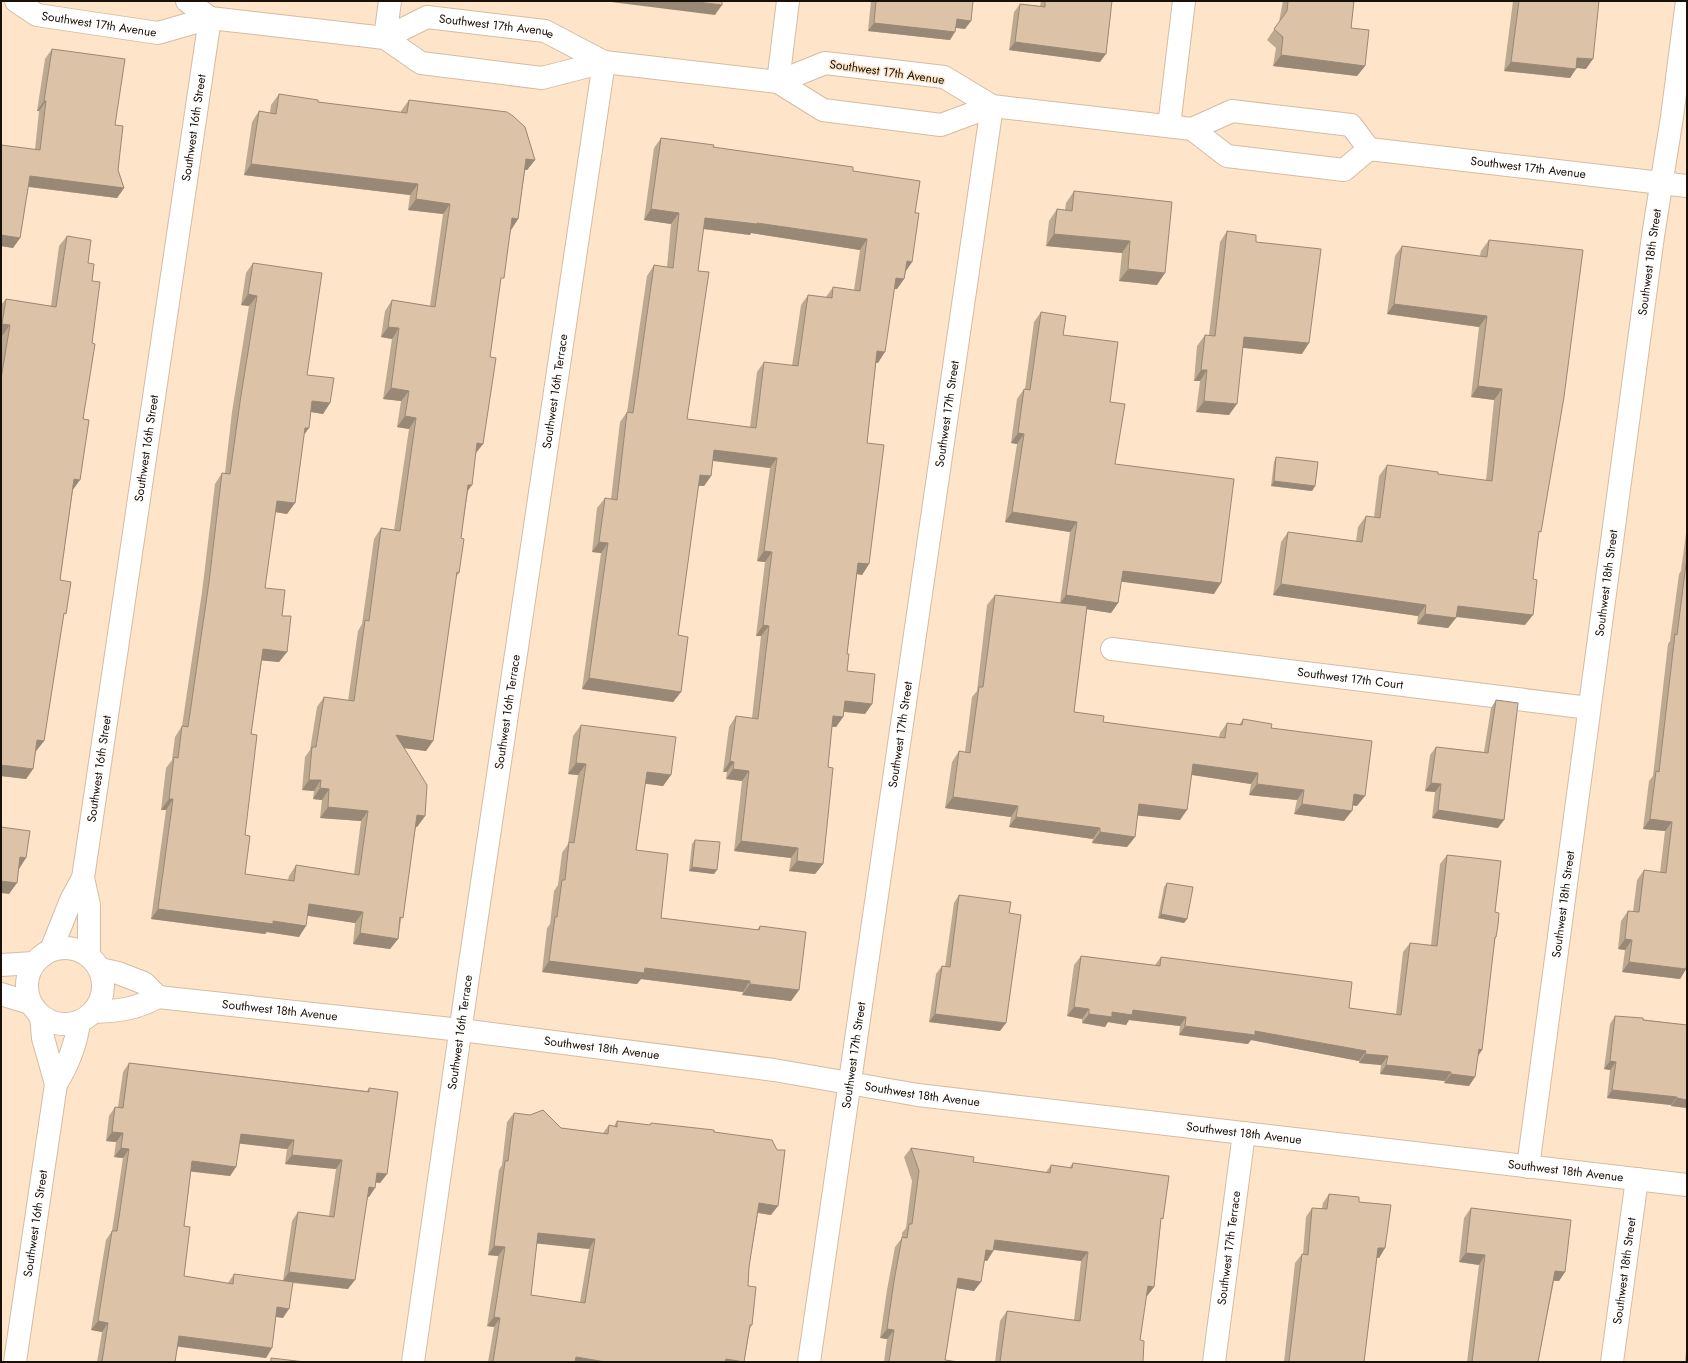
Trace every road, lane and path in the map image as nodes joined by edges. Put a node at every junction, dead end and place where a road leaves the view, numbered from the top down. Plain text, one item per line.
1 (16, 1) edge
2 (187, 1) edge
3 (390, 1) edge
4 (788, 1) edge
5 (1184, 1) edge
6 (1687, 1) edge
7 (210, 18) junction
8 (385, 38) junction
9 (604, 62) junction
10 (778, 82) junction
11 (992, 106) junction
12 (1169, 126) junction
13 (1192, 129) junction
14 (1369, 149) junction
15 (1662, 184) junction
16 (1687, 186) edge
17 (1112, 650) dead end
18 (1589, 708) junction
19 (83, 878) junction
20 (52, 950) junction
21 (34, 963) junction
22 (95, 963) junction
23 (1, 965) edge
24 (1, 994) edge
25 (158, 997) junction
26 (36, 1010) junction
27 (86, 1017) junction
28 (461, 1030) junction
29 (850, 1083) junction
30 (56, 1084) junction
31 (1244, 1133) junction
32 (1528, 1166) junction
33 (1637, 1179) junction
34 (1687, 1185) edge
35 (15, 1362) edge
36 (412, 1362) edge
37 (809, 1362) edge
38 (1214, 1362) edge
39 (1612, 1362) edge

1 - 7 street, Southwest 17th Avenue
2 - 7 street, Southwest 17th Avenue
3 - 8 street
4 - 10 street
5 - 12 street
6 - 15 street, Southwest 18th Street
7 - 8 street, Southwest 17th Avenue
7 - 19 street, Southwest 16th Street
8 - 9 street, Southwest 17th Avenue
8 - 9 street, Southwest 17th Avenue
9 - 10 street, Southwest 17th Avenue
9 - 28 street, Southwest 16th Terrace
10 - 11 street, Southwest 17th Avenue
10 - 11 street, Southwest 17th Avenue
11 - 12 street, Southwest 17th Avenue
11 - 29 street, Southwest 17th Street
12 - 13 street, Southwest 17th Avenue
13 - 14 street
13 - 14 street
14 - 15 street, Southwest 17th Avenue
15 - 16 street, Southwest 17th Avenue
15 - 18 street, Southwest 18th Street
17 - 18 street, Southwest 17th Court
18 - 32 street, Southwest 18th Street
19 - 20 street, Southwest 16th Street
19 - 22 street, Southwest 16th Street
20 - 21 street
20 - 22 street
21 - 23 street
21 - 26 street
22 - 25 street
22 - 27 street
24 - 26 street
25 - 27 street
25 - 28 street, Southwest 18th Avenue
26 - 27 street
26 - 30 street, Southwest 16th Street
27 - 30 street, Southwest 16th Street
28 - 29 street, Southwest 18th Avenue
28 - 36 street, Southwest 16th Terrace
29 - 31 street, Southwest 18th Avenue
29 - 37 street, Southwest 17th Street
30 - 35 street, Southwest 16th Street
31 - 32 street, Southwest 18th Avenue
31 - 38 street, Southwest 17th Terrace
32 - 33 street, Southwest 18th Avenue
33 - 34 street, Southwest 18th Avenue
33 - 39 street, Southwest 18th Street

